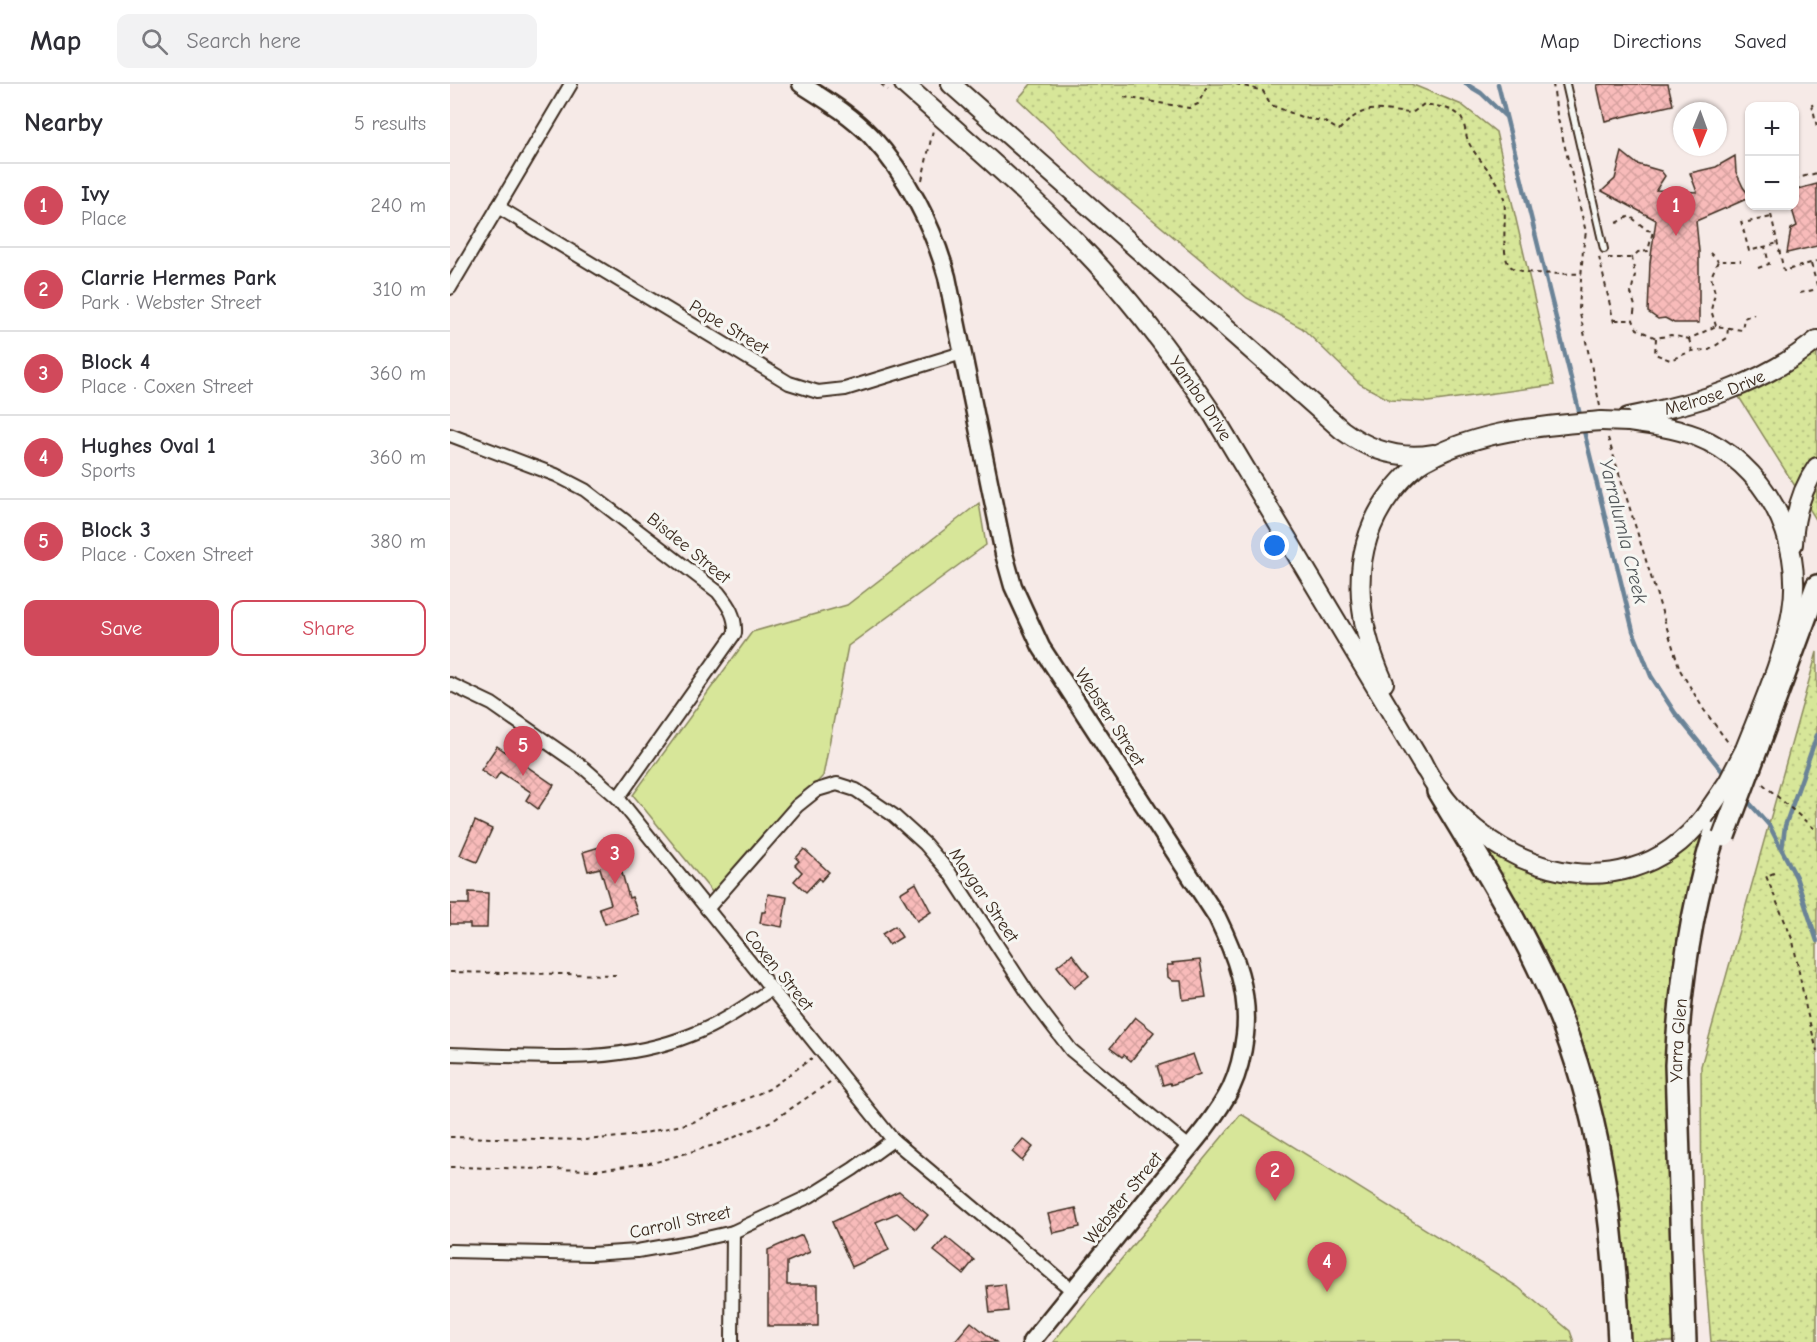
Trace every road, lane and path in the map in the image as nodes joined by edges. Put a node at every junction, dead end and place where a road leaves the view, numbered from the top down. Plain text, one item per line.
1 (572, 84) edge
2 (801, 84) edge
3 (882, 84) edge
4 (951, 84) edge
5 (1210, 84) edge
6 (1236, 84) edge
7 (1553, 84) edge
8 (1566, 84) edge
9 (897, 88) edge
10 (1124, 97) dead end
11 (1812, 104) dead end
12 (1817, 127) edge
13 (933, 130) dead end
14 (1817, 173) edge
15 (1799, 178) edge
16 (917, 203) junction
17 (498, 207) junction
18 (1770, 210) edge
19 (1772, 217) junction
20 (1741, 221) dead end
21 (1748, 222) dead end
22 (1617, 223) dead end
23 (1600, 230) junction
24 (1778, 243) junction
25 (1765, 247) junction
26 (1605, 249) dead end
27 (1710, 253) dead end
28 (1599, 258) junction
29 (1632, 258) junction
30 (1718, 261) junction
31 (1741, 261) dead end
32 (1817, 261) edge
33 (1811, 263) junction
34 (1758, 267) dead end
35 (1582, 274) junction
36 (1817, 286) edge
37 (450, 288) edge
38 (1800, 293) dead end
39 (1754, 314) dead end
40 (1614, 320) junction
41 (1633, 320) junction
42 (1716, 326) junction
43 (1616, 327) dead end
44 (1728, 328) junction
45 (1656, 338) junction
46 (1689, 339) junction
47 (1817, 340) edge
48 (1692, 351) junction
49 (962, 353) junction
50 (1628, 419) junction
51 (1603, 423) junction
52 (450, 435) edge
53 (1447, 450) junction
54 (1817, 467) edge
55 (1792, 553) junction
56 (1817, 586) edge
57 (450, 684) edge
58 (1746, 747) junction
59 (1425, 769) junction
60 (1761, 782) dead end
61 (1438, 791) junction
62 (618, 798) junction
63 (1715, 827) junction
64 (1817, 831) edge
65 (1774, 873) dead end
66 (707, 909) junction
67 (450, 972) edge
68 (616, 975) dead end
69 (771, 989) junction
70 (821, 1051) junction
71 (1817, 1051) edge
72 (450, 1054) edge
73 (840, 1075) junction
74 (450, 1137) edge
75 (892, 1140) junction
76 (1189, 1147) junction
77 (450, 1167) edge
78 (733, 1232) junction
79 (450, 1251) edge
80 (1072, 1292) junction
81 (732, 1342) edge
82 (1031, 1342) edge
83 (1620, 1342) edge
84 (1685, 1342) edge

1 - 17 street
2 - 16 street, Webster Street
3 - 9 path
4 - 53 main road
5 - 10 path
6 - 35 path
7 - 35 path
8 - 23 lane
9 - 59 main road, Yamba Drive
11 - 12 path
13 - 16 path
14 - 15 path
16 - 49 street, Webster Street
17 - 37 street
17 - 49 street, Pope Street
18 - 19 path
19 - 21 path
19 - 24 path
20 - 25 path
22 - 29 path
23 - 26 lane
23 - 28 path
24 - 25 path
24 - 33 path
25 - 34 path
27 - 30 path
28 - 29 path
28 - 40 path
29 - 41 path
30 - 31 path
30 - 42 path
32 - 33 path
33 - 36 path
35 - 51 path
36 - 38 path
39 - 44 path
40 - 41 path
40 - 43 path
41 - 45 path
42 - 44 path
42 - 46 path
44 - 48 path
45 - 46 path
45 - 48 path
46 - 48 path
47 - 50 main road, Melrose Drive
49 - 76 street, Webster Street
50 - 51 main road, bridge
50 - 55 main road
51 - 53 main road
51 - 58 path
52 - 62 street, Bisdee Street
53 - 59 main road
54 - 55 main road
55 - 58 main road
56 - 58 highway
57 - 62 street, Coxen Street
58 - 63 highway, bridge
59 - 61 main road
60 - 64 path
61 - 63 main road
61 - 83 highway
62 - 66 street, Coxen Street
63 - 84 highway
65 - 71 path
66 - 69 street, Coxen Street
66 - 76 street, Maygar Street
67 - 68 path
69 - 70 street, Coxen Street
69 - 72 street
70 - 73 street, Coxen Street
70 - 74 path
73 - 75 street, Coxen Street
73 - 77 path
75 - 78 street, Carroll Street
75 - 80 street, Coxen Street
76 - 80 street, Webster Street
78 - 79 street, Carroll Street
78 - 81 street
80 - 82 street, Webster Street

